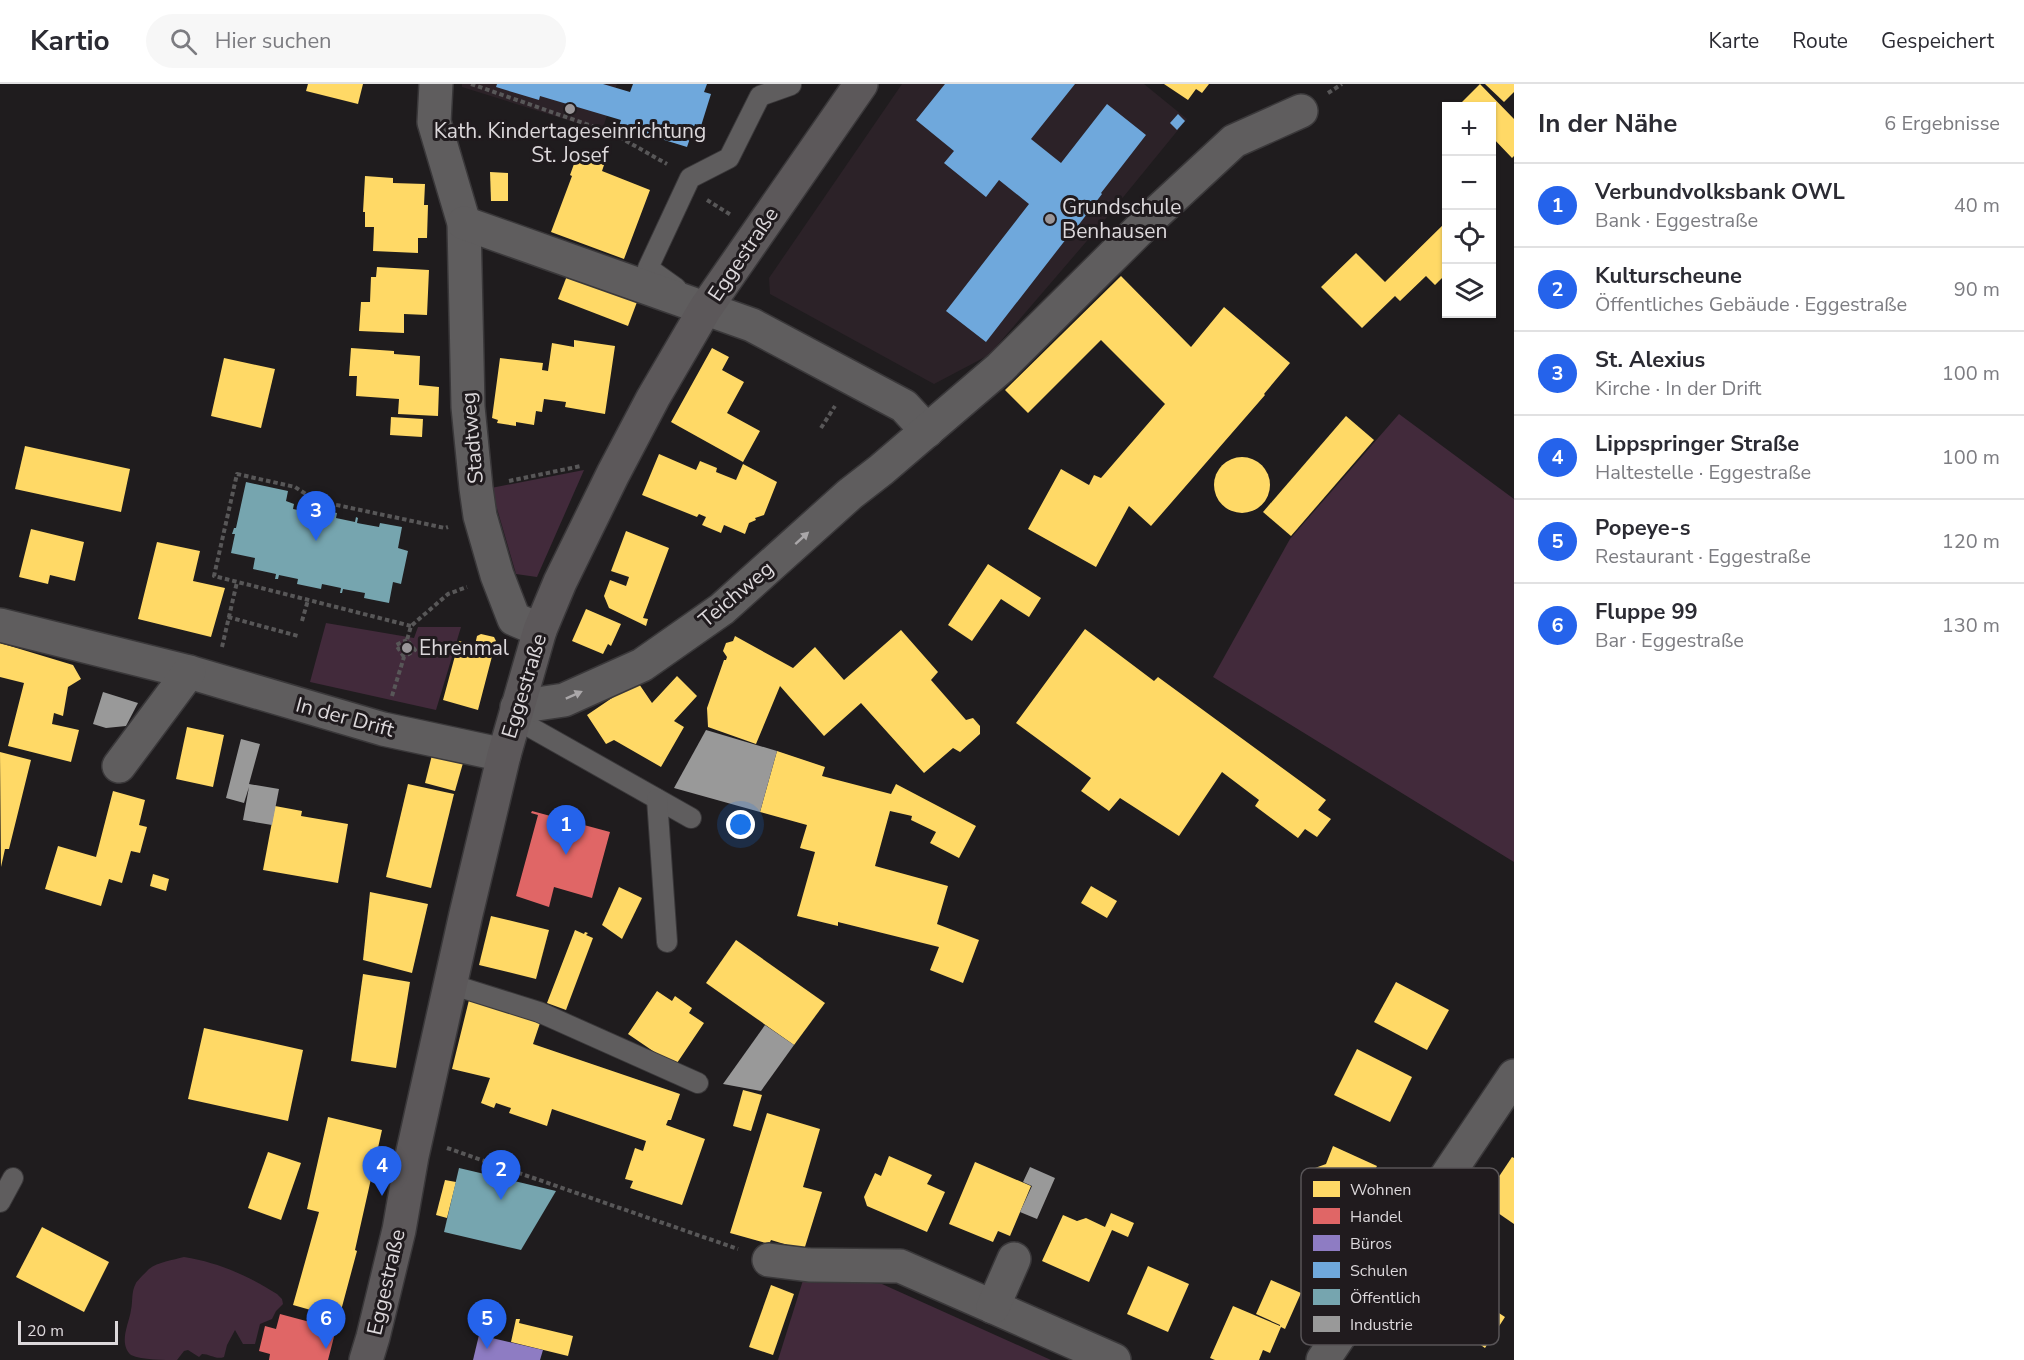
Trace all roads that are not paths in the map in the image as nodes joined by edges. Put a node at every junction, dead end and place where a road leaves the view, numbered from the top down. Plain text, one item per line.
1 (436, 84) edge
2 (861, 84) edge
3 (790, 85) edge
4 (1301, 111) dead end
5 (464, 223) junction
6 (705, 309) junction
7 (927, 431) junction
8 (0, 625) edge
9 (540, 630) junction
10 (189, 672) junction
11 (515, 712) junction
12 (504, 755) junction
13 (119, 766) dead end
14 (657, 799) junction
15 (691, 818) dead end
16 (668, 942) dead end
17 (450, 984) junction
18 (1514, 1076) edge
19 (698, 1083) dead end
20 (1452, 1168) edge
21 (13, 1178) dead end
22 (0, 1202) edge
23 (1014, 1259) dead end
24 (769, 1260) road end
25 (993, 1307) junction
26 (1333, 1345) edge
27 (366, 1360) edge
28 (1114, 1360) edge
29 (1323, 1360) edge

1 - 5 street, Stadtweg
2 - 6 main road, Eggestraße
3 - 6 lane
4 - 7 street, Teichweg
5 - 6 street
5 - 9 street, Stadtweg
6 - 7 street
6 - 9 main road, Eggestraße
11 -> 7 street, Teichweg
8 - 10 street, In der Drift
9 - 11 main road, Eggestraße
10 - 12 street, In der Drift
10 - 13 street
11 - 12 main road, Eggestraße
11 - 14 lane
12 - 17 main road, Eggestraße
14 - 15 lane
14 - 16 lane
17 - 19 lane
17 - 27 main road, Eggestraße
18 - 20 street
21 - 22 lane
23 - 25 street
24 - 25 street
25 - 28 street
26 - 29 street

